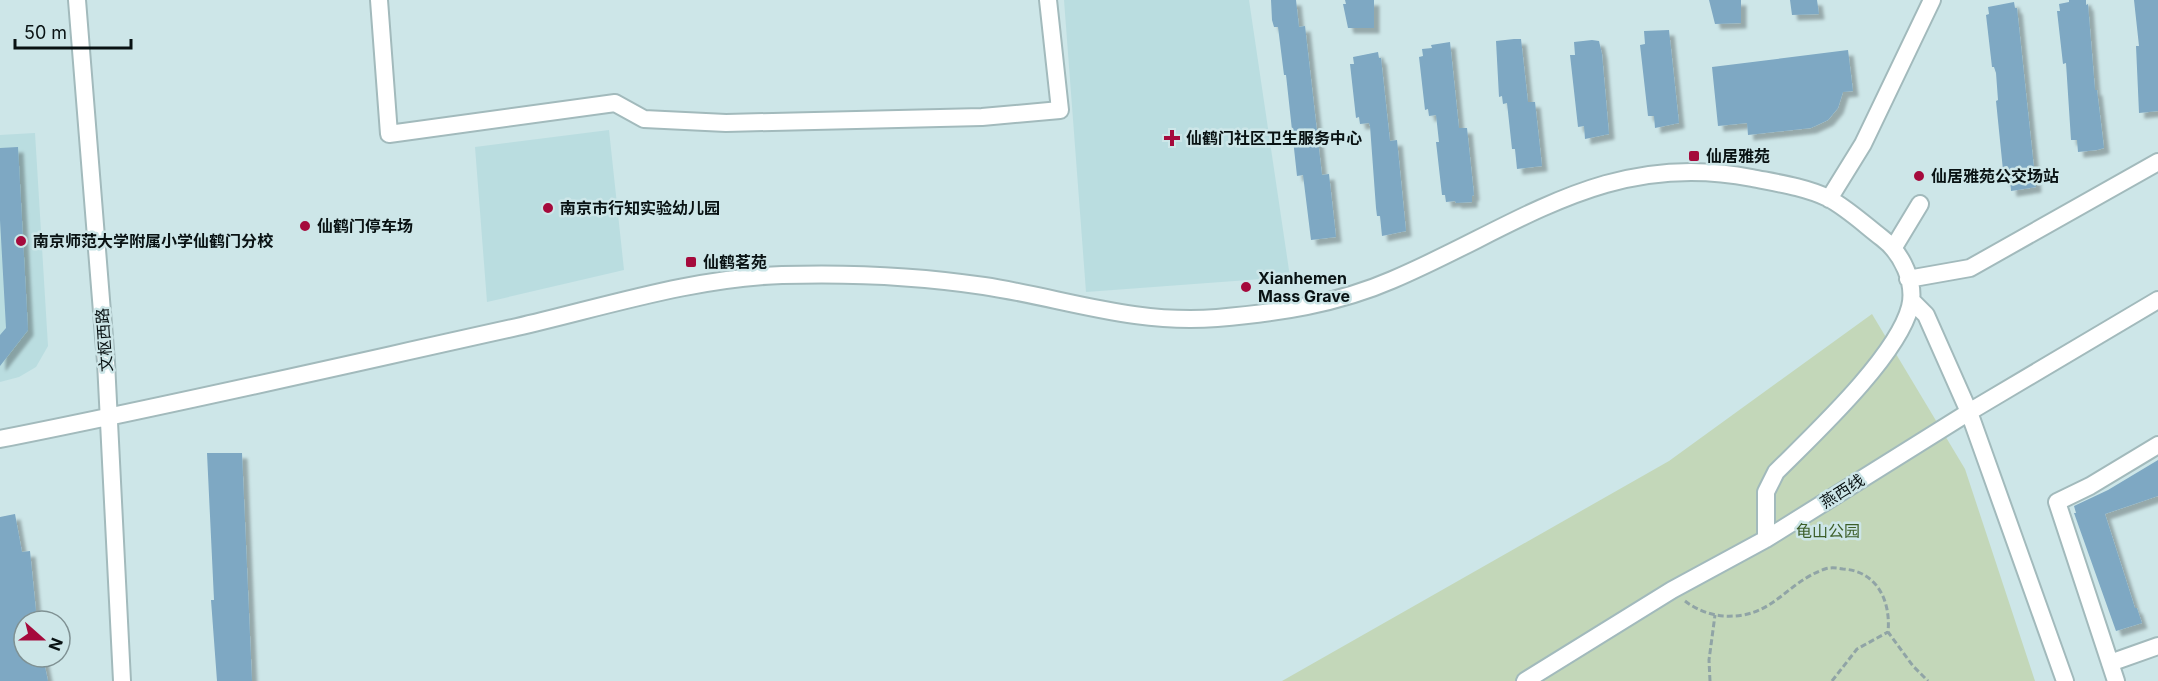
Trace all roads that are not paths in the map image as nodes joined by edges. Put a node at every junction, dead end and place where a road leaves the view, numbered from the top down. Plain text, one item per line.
1 (77, 0) edge
2 (379, 0) edge
3 (1048, 0) edge
4 (1932, 0) edge
5 (2158, 162) edge
6 (1829, 199) junction
7 (1920, 204) dead end
8 (1894, 247) junction
9 (1908, 279) junction
10 (1912, 300) junction
11 (2158, 300) edge
12 (1969, 412) junction
13 (108, 417) junction
14 (0, 439) edge
15 (2158, 445) edge
16 (1766, 539) junction
17 (2158, 646) edge
18 (2110, 663) junction
19 (123, 681) edge
20 (1525, 681) edge
21 (2065, 681) edge
22 (2116, 681) edge

1 - 13 street, 文枢西路
2 - 3 street
4 - 6 street
5 - 9 street
6 - 8 street
6 - 13 street
7 - 8 street
8 - 9 street
9 - 10 street
10 - 12 street
10 - 16 street
11 - 12 street, 燕西线
12 - 16 street, 燕西线
12 - 21 street
13 - 14 street
13 - 19 street, 文枢西路
15 - 18 street
16 - 20 street, 燕西线
17 - 18 street
18 - 22 street

